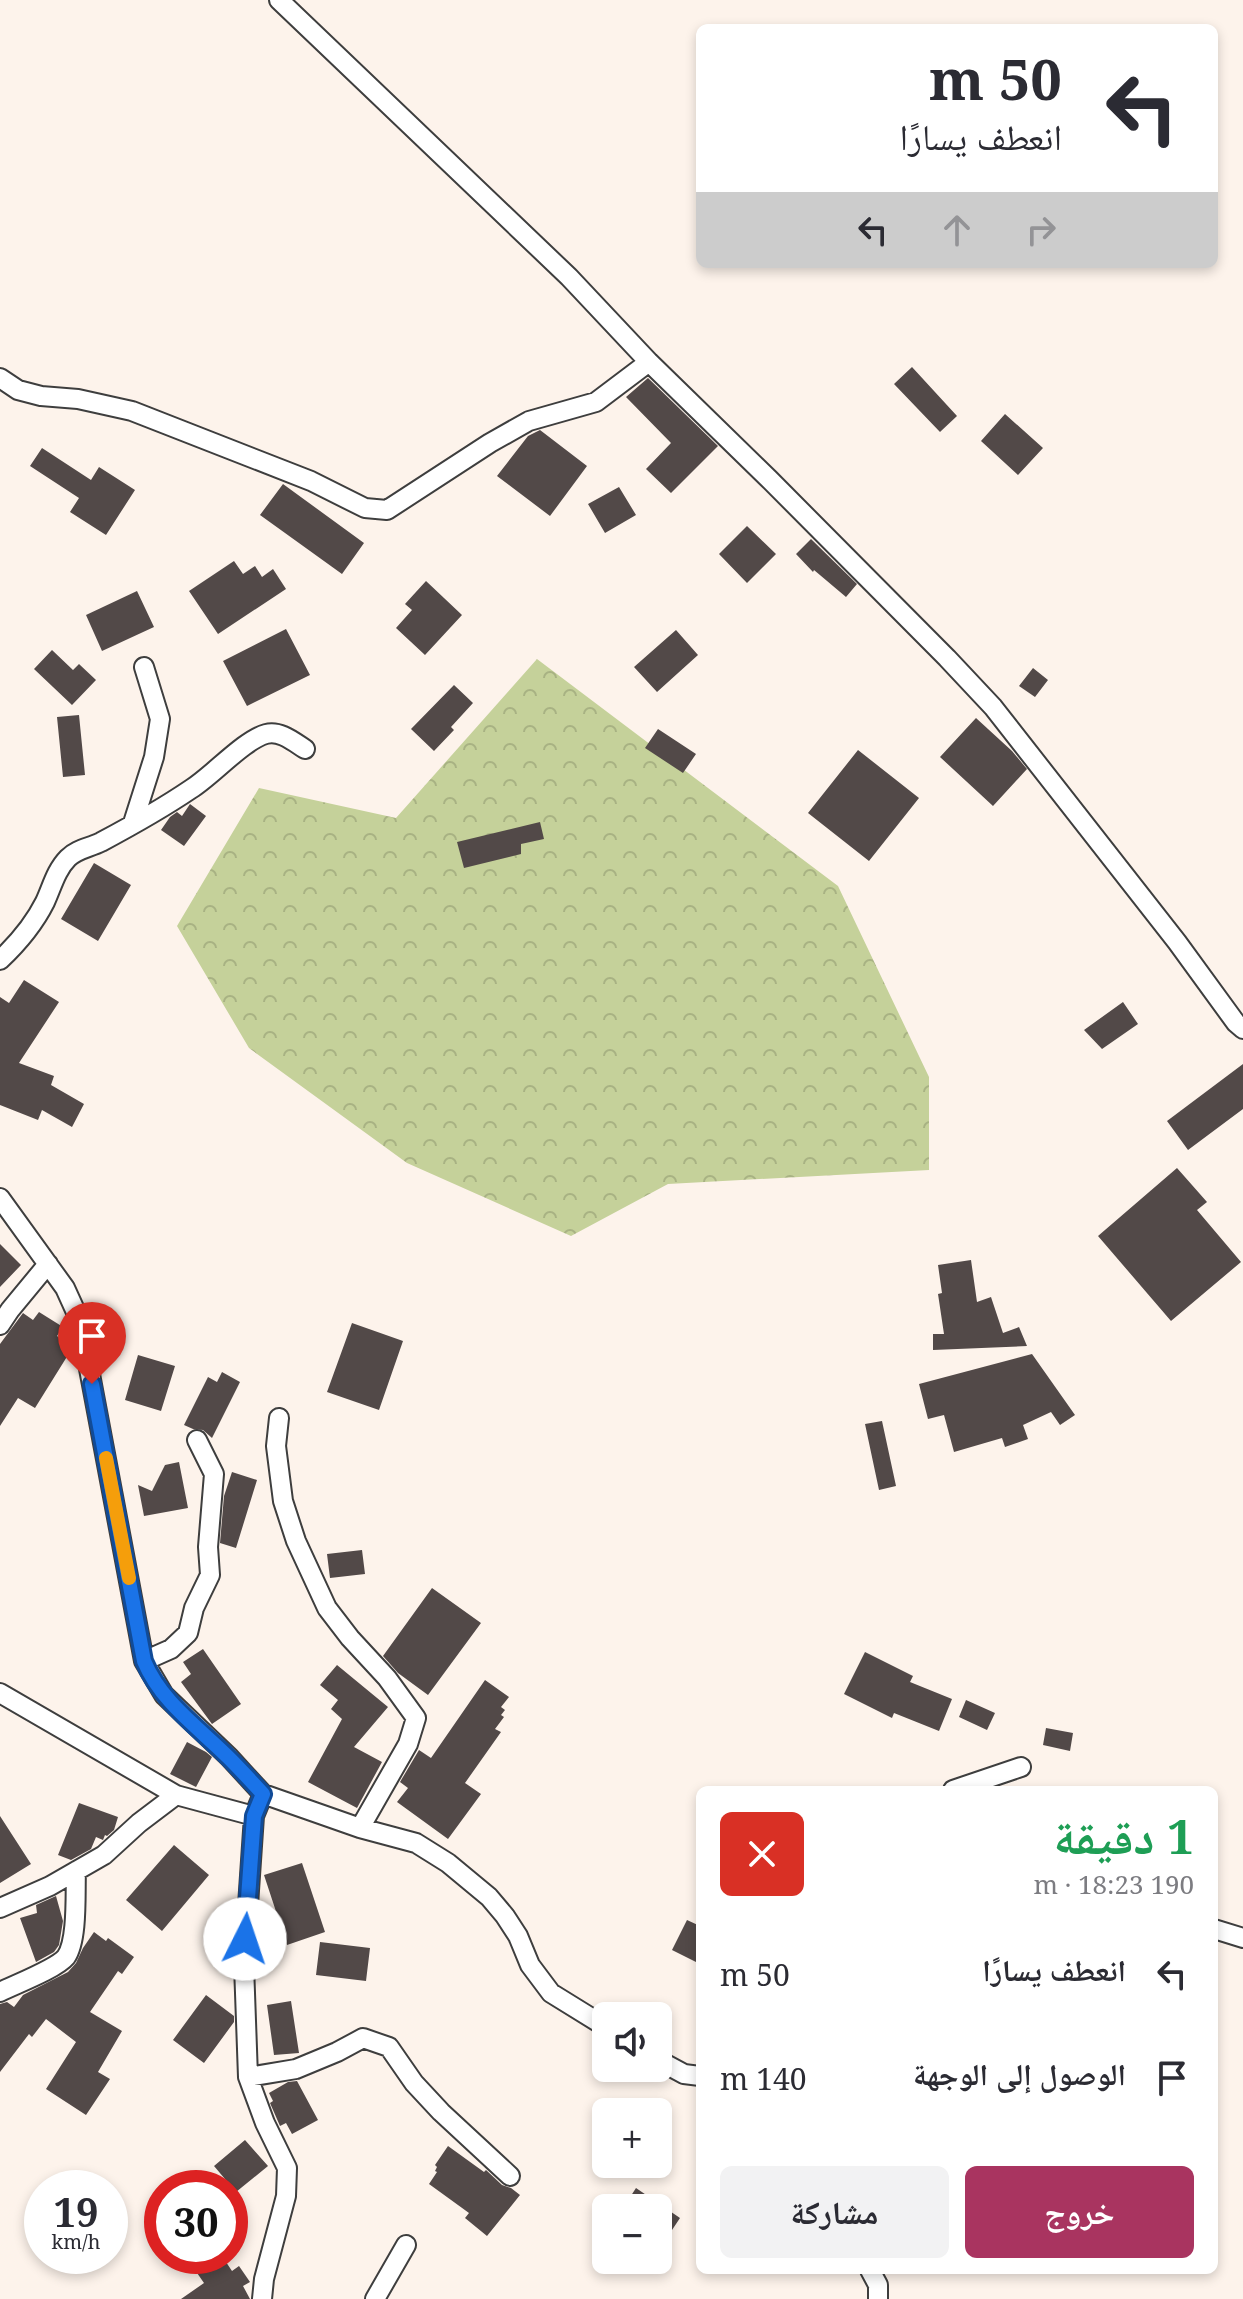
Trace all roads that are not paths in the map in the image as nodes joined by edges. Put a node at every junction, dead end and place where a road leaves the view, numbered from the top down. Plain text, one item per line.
1 (279, 0) edge
2 (649, 362) junction
3 (0, 378) edge
4 (144, 667) dead end
5 (305, 749) dead end
6 (133, 823) junction
7 (0, 960) edge
8 (1243, 1029) edge
9 (0, 1198) edge
10 (48, 1264) junction
11 (0, 1325) edge
12 (279, 1418) dead end
13 (197, 1440) dead end
14 (144, 1661) junction
15 (0, 1693) edge
16 (1021, 1767) dead end
17 (965, 1786) edge
18 (263, 1794) junction
19 (176, 1795) junction
20 (254, 1816) junction
21 (360, 1828) junction
22 (76, 1871) junction
23 (0, 1908) edge
24 (1218, 1930) edge
25 (1243, 1938) edge
26 (0, 1992) edge
27 (592, 2018) edge
28 (672, 2068) edge
29 (696, 2076) edge
30 (248, 2077) junction
31 (510, 2176) dead end
32 (406, 2245) dead end
33 (872, 2274) edge
34 (262, 2299) edge
35 (375, 2299) edge
36 (878, 2299) edge

1 - 2 street
2 - 3 street
2 - 8 street
4 - 6 street
5 - 6 street
6 - 7 street
9 - 10 street
10 - 11 street
10 - 14 street
12 - 21 street
13 - 14 street
14 - 18 street
15 - 19 street
16 - 17 street
18 - 20 street
18 - 21 street
19 - 20 street
19 - 22 street
20 - 30 street
21 - 27 street
22 - 23 street
22 - 26 street
24 - 25 street
28 - 29 street
30 - 31 street
30 - 34 street
32 - 35 street
33 - 36 street

